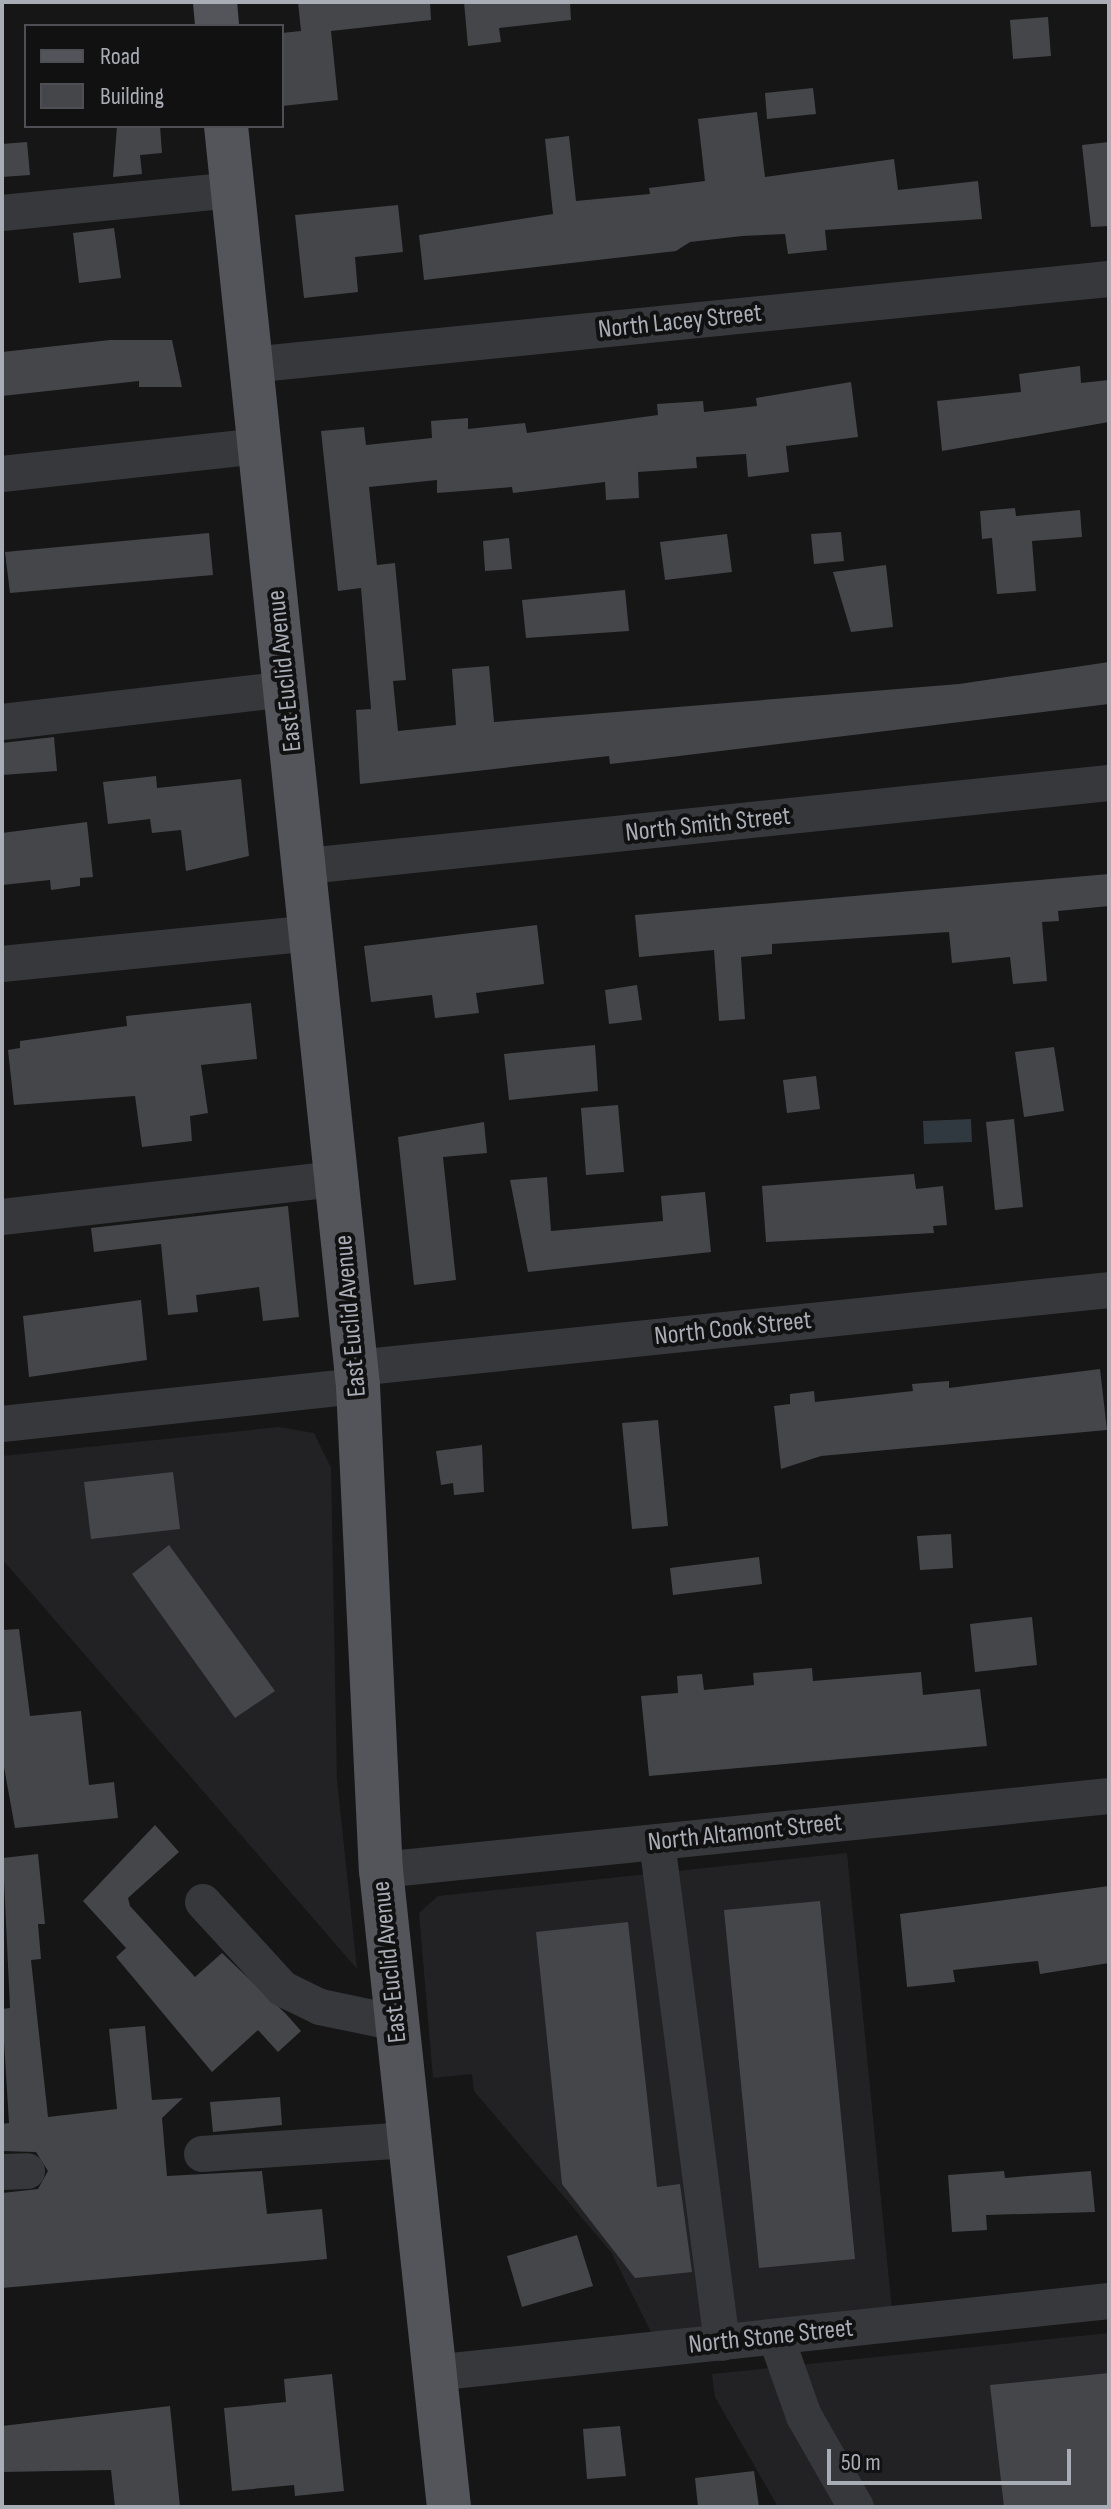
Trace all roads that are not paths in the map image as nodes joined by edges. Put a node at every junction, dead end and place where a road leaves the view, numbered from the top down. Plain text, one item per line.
1 (215, 2) edge
2 (217, 24) edge
3 (226, 128) edge
4 (232, 190) junction
5 (2, 213) edge
6 (1109, 279) edge
7 (250, 365) junction
8 (260, 446) junction
9 (2, 474) edge
10 (288, 689) junction
11 (2, 722) edge
12 (1109, 783) edge
13 (307, 866) junction
14 (314, 933) junction
15 (2, 964) edge
16 (338, 1179) junction
17 (2, 1217) edge
18 (1109, 1290) edge
19 (357, 1377) junction
20 (2, 1424) edge
21 (1109, 1796) edge
22 (657, 1842) junction
23 (381, 1870) junction
24 (203, 1902) dead end
25 (397, 2023) junction
26 (409, 2140) junction
27 (202, 2154) dead end
28 (1109, 2301) edge
29 (776, 2337) junction
30 (722, 2343) junction
31 (433, 2373) junction
32 (449, 2507) edge
33 (856, 2507) edge

1 - 2 main road
3 - 4 main road, East Euclid Avenue
4 - 5 street
4 - 7 main road, East Euclid Avenue
6 - 7 street, North Lacey Street
7 - 8 main road, East Euclid Avenue
8 - 9 street
8 - 10 main road, East Euclid Avenue
10 - 11 street
10 - 13 main road, East Euclid Avenue
12 - 13 street, North Smith Street
13 - 14 main road, East Euclid Avenue
14 - 15 street
14 - 16 main road, East Euclid Avenue
16 - 17 street
16 - 19 main road, East Euclid Avenue
18 - 19 street, North Cook Street
19 - 20 street, North Cook Street
19 - 23 main road, East Euclid Avenue
21 - 22 street, North Altamont Street
22 - 23 street, North Altamont Street
22 - 30 street
23 - 25 main road, East Euclid Avenue
24 - 25 street
25 - 26 main road, East Euclid Avenue
26 - 27 street
26 - 31 main road, East Euclid Avenue
28 - 29 street, North Stone Street
29 - 30 street, North Stone Street
29 - 33 street
30 - 31 street, North Stone Street
31 - 32 main road, East Euclid Avenue

